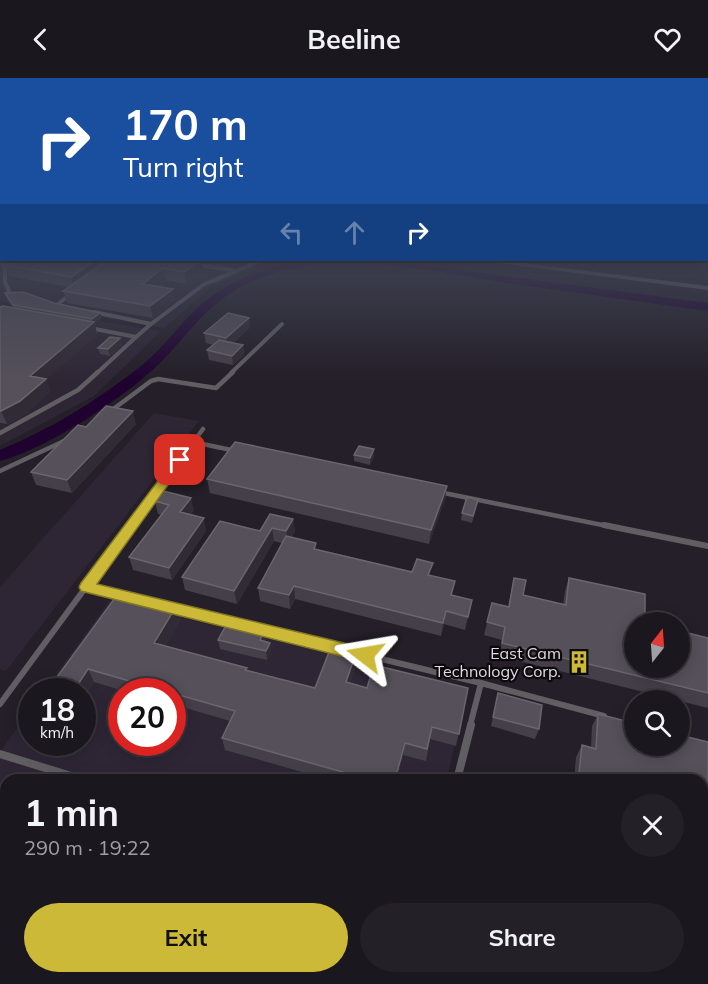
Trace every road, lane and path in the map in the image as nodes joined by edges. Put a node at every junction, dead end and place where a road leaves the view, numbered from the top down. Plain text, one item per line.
1 (68, 296) edge
2 (189, 296) edge
3 (71, 308) edge
4 (82, 310) edge
5 (151, 324) junction
6 (282, 324) dead end
7 (88, 327) edge
8 (136, 337) junction
9 (106, 415) edge
10 (203, 429) dead end
11 (0, 433) edge
12 (70, 437) edge
13 (194, 442) junction
14 (240, 452) edge
15 (0, 471) edge
16 (426, 489) edge
17 (708, 546) edge
18 (86, 587) junction
19 (133, 598) edge
20 (167, 607) edge
21 (237, 624) edge
22 (249, 627) edge
23 (481, 683) junction
24 (0, 704) edge
25 (613, 719) edge
26 (0, 754) edge
27 (65, 774) edge
28 (458, 774) edge

1 - 3 lane
2 - 5 lane
4 - 5 lane
5 - 8 lane
6 - 9 lane
7 - 8 lane
8 - 11 lane
10 - 13 lane
12 - 15 lane
13 - 14 lane
13 - 18 lane
16 - 17 lane
18 - 19 lane
18 - 24 lane
20 - 21 lane
22 - 23 lane
23 - 25 lane
23 - 28 lane
26 - 27 lane

